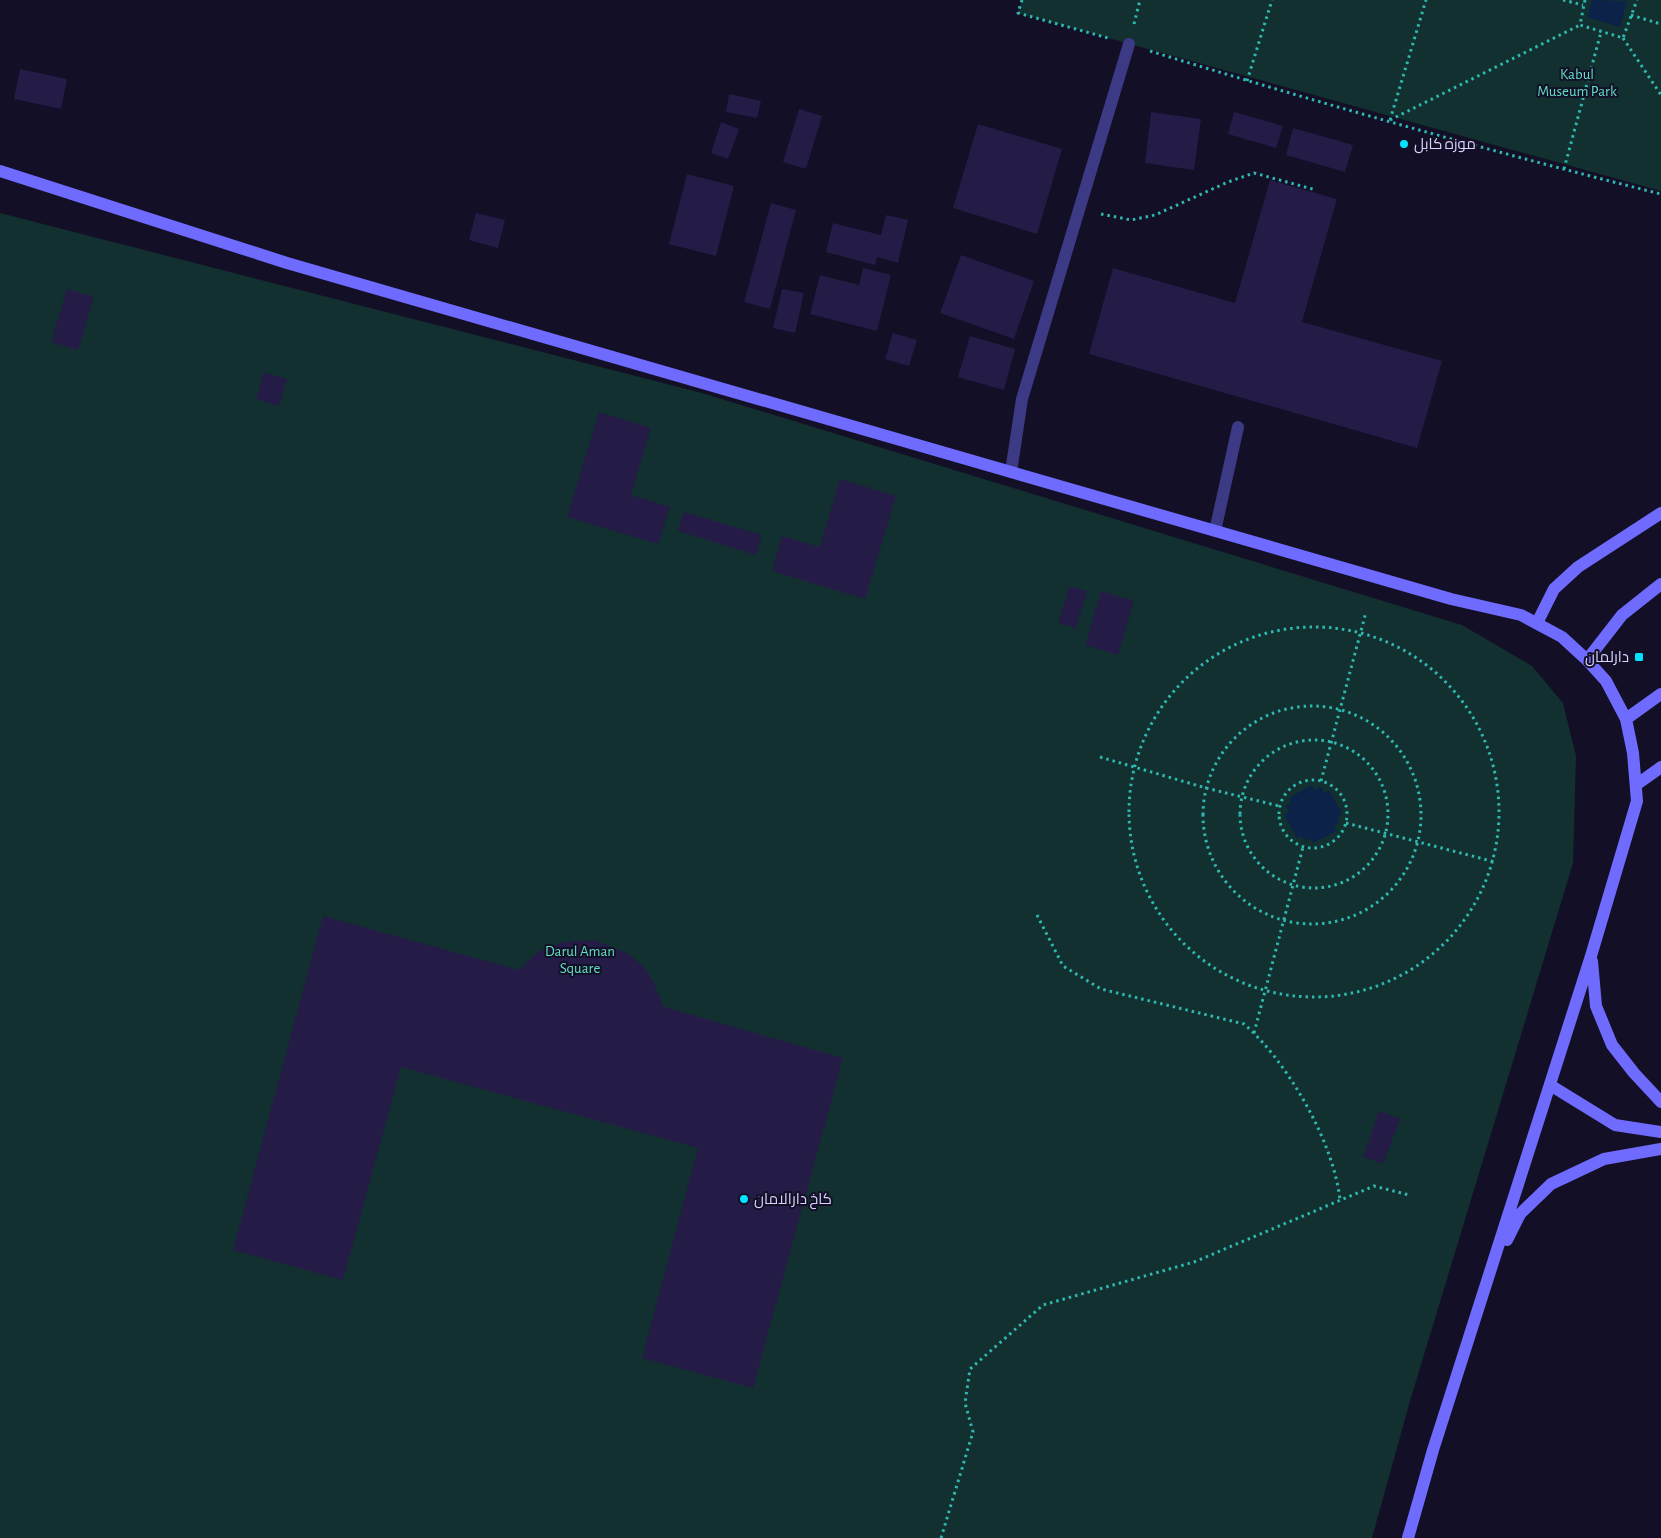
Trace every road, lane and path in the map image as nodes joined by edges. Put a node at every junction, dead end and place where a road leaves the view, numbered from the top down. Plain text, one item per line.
1 (1022, 0) edge
2 (1272, 0) edge
3 (1426, 0) edge
4 (1563, 0) edge
5 (1585, 0) edge
6 (1636, 0) edge
7 (1583, 5) junction
8 (1631, 15) junction
9 (1661, 24) edge
10 (1580, 25) junction
11 (1601, 32) junction
12 (1623, 38) junction
13 (1128, 44) junction
14 (1248, 81) junction
15 (1661, 95) edge
16 (1390, 120) junction
17 (1564, 169) junction
18 (0, 171) edge
19 (1316, 190) dead end
20 (1661, 194) edge
21 (1078, 210) junction
22 (1238, 427) dead end
23 (1011, 472) junction
24 (1661, 513) edge
25 (1214, 531) junction
26 (1661, 584) edge
27 (1366, 612) dead end
28 (1537, 624) junction
29 (1360, 634) junction
30 (1587, 660) junction
31 (1661, 694) edge
32 (1340, 709) junction
33 (1626, 719) junction
34 (1332, 743) junction
35 (1100, 757) dead end
36 (1134, 767) junction
37 (1661, 767) edge
38 (1321, 781) junction
39 (1636, 785) junction
40 (1206, 788) junction
41 (1242, 797) junction
42 (1279, 806) junction
43 (1346, 823) junction
44 (1385, 833) junction
45 (1416, 842) junction
46 (1303, 847) junction
47 (1494, 862) junction
48 (1293, 885) junction
49 (1037, 915) dead end
50 (1284, 920) junction
51 (1591, 956) junction
52 (1265, 989) junction
53 (1254, 1033) junction
54 (1550, 1085) junction
55 (1661, 1102) edge
56 (1661, 1132) edge
57 (1661, 1149) edge
58 (1409, 1195) dead end
59 (1340, 1200) junction
60 (1488, 1278) junction
61 (941, 1538) edge
62 (1408, 1538) edge

1 - 13 path
2 - 14 path
3 - 16 path
4 - 7 path
5 - 7 path
6 - 8 path
7 - 10 path
8 - 9 path
8 - 12 path
10 - 11 path
10 - 16 path
11 - 12 path
11 - 17 path
12 - 15 path
13 - 14 path
13 - 21 lane
14 - 16 path
16 - 17 path
17 - 20 path
18 - 23 main road
19 - 21 path
21 - 23 lane
22 - 25 lane
23 - 25 main road
24 - 28 main road
25 - 28 main road
26 - 30 main road
27 - 29 path
28 - 30 main road
29 - 32 path
29 - 36 path
29 - 47 path
30 - 33 main road
31 - 33 main road
32 - 34 path
32 - 40 path
32 - 45 path
33 - 39 main road
34 - 38 path
34 - 41 path
34 - 44 path
35 - 36 path
36 - 40 path
36 - 52 path
37 - 39 main road
38 - 42 path
38 - 43 path
39 - 51 main road
40 - 41 path
40 - 50 path
41 - 42 path
41 - 48 path
42 - 46 path
43 - 44 path
43 - 46 path
44 - 45 path
44 - 48 path
45 - 47 path
45 - 50 path
46 - 48 path
47 - 52 path
48 - 50 path
49 - 53 path
50 - 52 path
51 - 54 main road
51 - 55 main road
52 - 53 path
53 - 59 path
54 - 56 main road
54 - 60 main road
57 - 60 main road
58 - 59 path
59 - 61 path
60 - 62 main road

